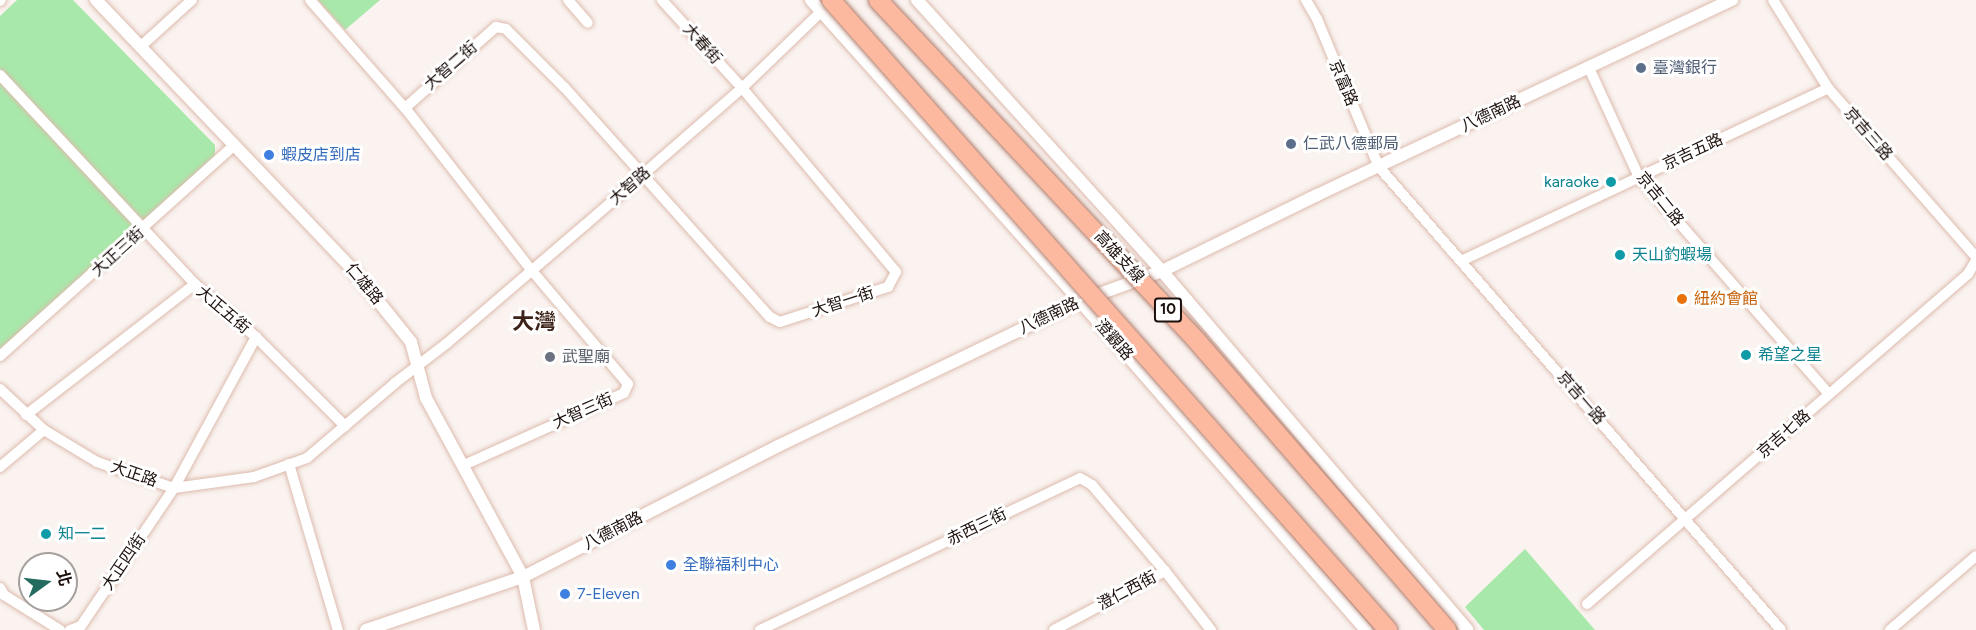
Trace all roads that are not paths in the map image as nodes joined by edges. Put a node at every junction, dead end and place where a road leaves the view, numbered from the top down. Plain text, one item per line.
1 (96, 0) edge
2 (192, 0) edge
3 (310, 0) edge
4 (568, 0) edge
5 (662, 0) edge
6 (811, 0) edge
7 (878, 0) edge
8 (917, 0) edge
9 (1306, 0) edge
10 (1732, 0) edge
11 (1773, 0) edge
12 (829, 4) edge
13 (588, 23) dead end
14 (140, 47) junction
15 (1589, 68) junction
16 (0, 75) edge
17 (742, 88) junction
18 (1828, 88) junction
19 (405, 108) junction
20 (234, 145) junction
21 (1379, 167) junction
22 (642, 176) junction
23 (1640, 177) junction
24 (144, 229) junction
25 (1976, 258) edge
26 (1461, 261) junction
27 (532, 271) junction
28 (1162, 271) junction
29 (195, 284) junction
30 (1080, 301) junction
31 (256, 337) junction
32 (0, 356) edge
33 (419, 364) junction
34 (0, 389) edge
35 (1829, 394) junction
36 (26, 415) junction
37 (345, 426) junction
38 (44, 430) junction
39 (290, 464) junction
40 (464, 465) junction
41 (0, 467) edge
42 (174, 488) junction
43 (1685, 519) junction
44 (1976, 557) edge
45 (1165, 571) junction
46 (523, 577) junction
47 (0, 588) edge
48 (1587, 604) dead end
49 (60, 630) edge
50 (70, 630) edge
51 (338, 630) edge
52 (366, 630) edge
53 (534, 630) edge
54 (760, 630) edge
55 (1054, 630) edge
56 (1211, 630) edge
57 (1366, 630) edge
58 (1388, 630) edge
59 (1447, 630) edge
60 (1467, 630) edge
61 (1781, 630) edge
62 (1890, 630) edge

1 - 14 street, 仁雄路
2 - 14 street
3 - 19 street
4 - 13 street
5 - 17 street, 大春街
6 - 12 street, 澄觀路
7 - 59 highway, 高雄支線 / 10, bridge
8 - 28 street
9 - 21 street, 京富路
10 - 15 street, 八德南路
11 - 18 street, 京吉三路
12 - 17 street, 大智路
12 - 30 street, 澄觀路
12 - 58 highway, bridge
14 - 20 street, 仁雄路
15 - 21 street, 八德南路
15 - 23 street, 京吉二路
16 - 24 street
17 - 22 street, 大智路
17 - 22 street, 大智一街
18 - 23 street, 京吉五路
18 - 25 street, 京吉三路
19 - 22 street, 大智二街
19 - 27 street
20 - 24 street, 大正三街
20 - 33 street, 仁雄路
21 - 26 street, 京吉一路
21 - 28 street, 八德南路
22 - 27 street, 大智路
23 - 26 street, 京吉五路
23 - 35 street, 京吉二路
24 - 29 street
24 - 32 street, 大正三街
25 - 35 street, 京吉七路
26 - 43 street, 京吉一路
27 - 33 street, 大智路
27 - 40 street, 大智三街
28 - 30 street, 八德南路
28 - 60 street
29 - 31 street, 大正五街
29 - 36 street, 大正五街
30 - 46 street, 八德南路
30 - 57 street, 澄觀路
31 - 37 street
31 - 42 street, 大正五街
33 - 37 street, 大正路
33 - 40 street, 仁雄路
34 - 36 street, 大正路
35 - 43 street, 京吉七路
36 - 38 street, 大正路
37 - 39 street, 大正路
38 - 41 street
38 - 42 street, 大正路
39 - 42 street, 大正路
39 - 51 street
40 - 46 street, 仁雄路
42 - 50 street, 大正四街
43 - 48 street, 京吉七路
43 - 61 street, 京吉一路
44 - 62 street
45 - 54 street, 赤西三街
45 - 55 street, 澄仁西街
45 - 56 street, 澄仁西街
46 - 52 street, 八德南路
46 - 53 street, 仁雄路
47 - 49 street

